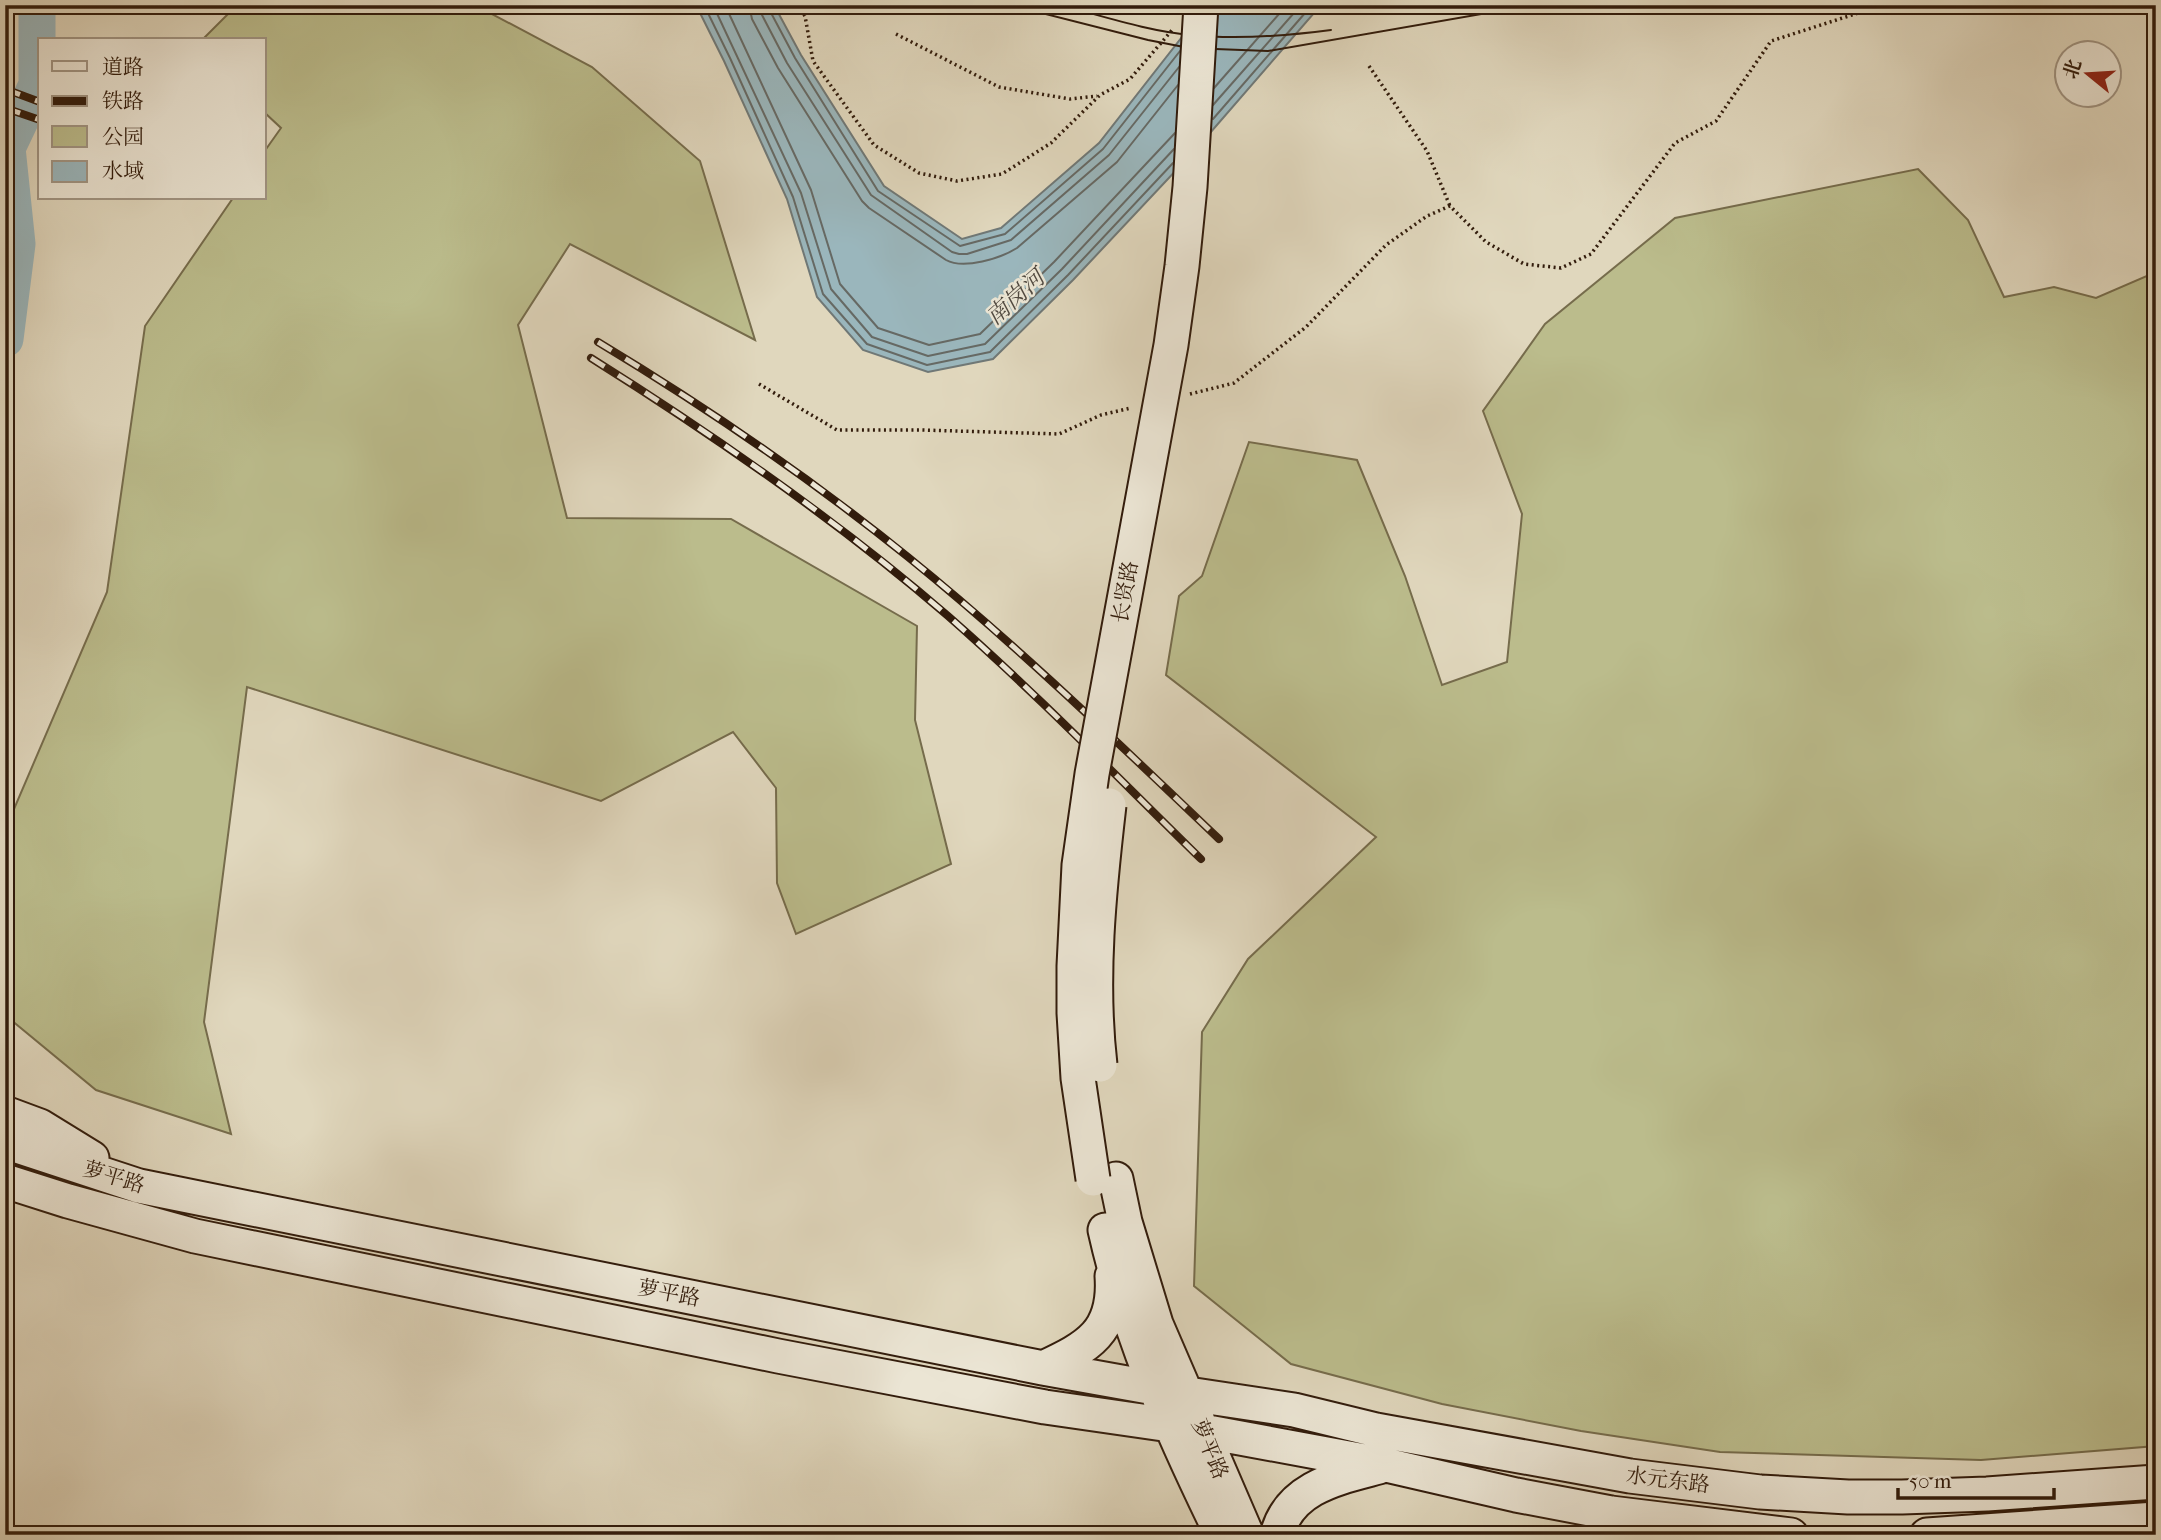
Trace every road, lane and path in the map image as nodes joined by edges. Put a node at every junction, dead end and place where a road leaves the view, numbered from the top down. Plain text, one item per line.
1 (799, 5) edge
2 (1201, 5) edge
3 (1223, 5) edge
4 (1884, 5) edge
5 (1174, 26) dead end
6 (896, 34) dead end
7 (1370, 66) dead end
8 (1100, 95) junction
9 (1450, 206) junction
10 (759, 384) dead end
11 (1181, 396) dead end
12 (1141, 405) dead end
13 (5, 1113) edge
14 (5, 1142) edge
15 (1105, 1179) junction
16 (5, 1181) edge
17 (139, 1186) junction
18 (1111, 1256) junction
19 (1043, 1368) junction
20 (1155, 1388) junction
21 (1188, 1394) junction
22 (1170, 1425) junction
23 (1202, 1432) junction
24 (1386, 1465) junction
25 (2156, 1482) edge
26 (2156, 1519) edge
27 (1227, 1534) edge
28 (1277, 1535) edge
29 (1791, 1535) edge
30 (1927, 1535) edge

1 - 8 path
2 - 15 main road, 长贤路, bridge
3 - 15 main road, 长贤路, bridge
4 - 9 path
5 - 8 path
6 - 8 path
7 - 9 path
9 - 11 path
10 - 12 path
13 - 17 main road
14 - 17 main road, 萝平路
15 - 18 main road
15 - 21 main road
16 - 22 main road, 萝平路
17 - 19 main road, 萝平路
18 - 19 main road
18 - 20 main road
19 - 20 main road, 萝平路
20 - 21 main road, 萝平路
20 - 22 main road
21 - 23 main road, 萝平路
21 - 25 main road, 水元东路
22 - 23 main road, 水元东路
22 - 27 main road, 萝平路
23 - 24 main road, 水元东路
23 - 27 main road, 萝平路
24 - 28 main road
24 - 29 main road, 水元东路
26 - 30 main road

